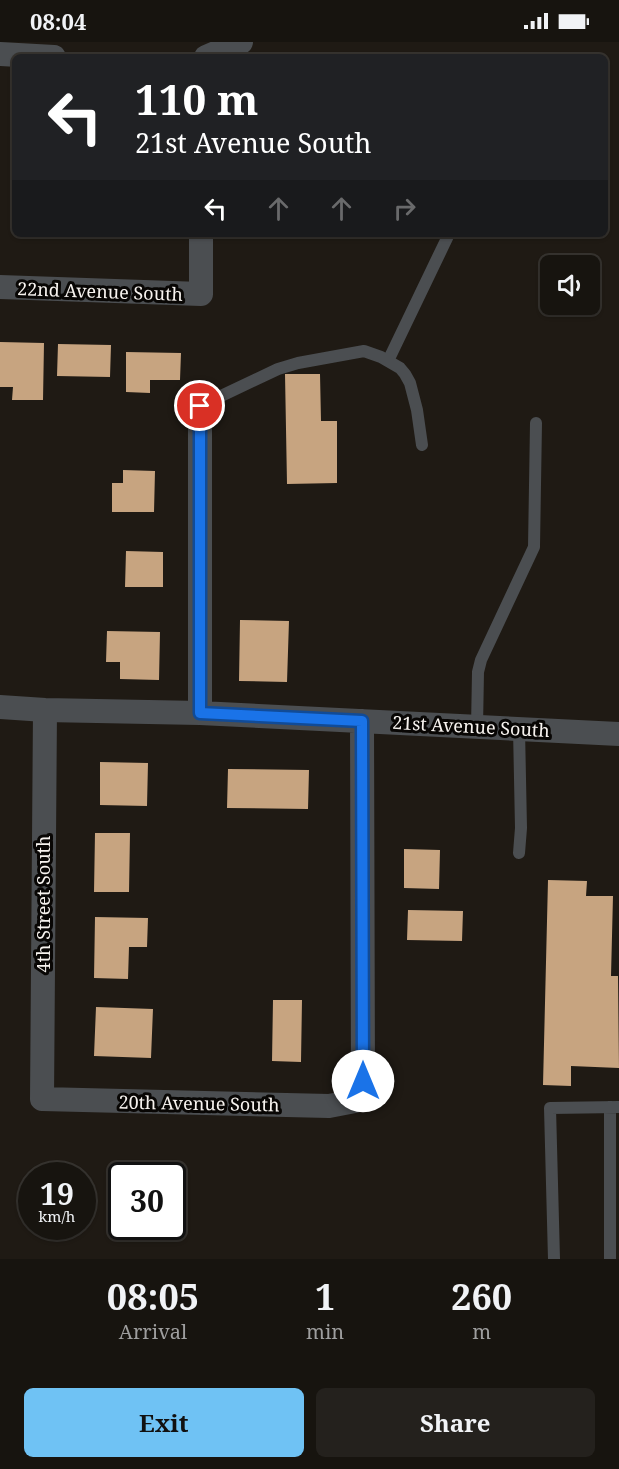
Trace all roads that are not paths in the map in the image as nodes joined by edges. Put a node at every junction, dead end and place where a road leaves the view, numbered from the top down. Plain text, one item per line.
1 (241, 42) edge
2 (213, 54) edge
3 (201, 237) edge
4 (448, 237) edge
5 (0, 287) edge
6 (388, 361) junction
7 (200, 406) joint
8 (536, 423) dead end
9 (422, 445) dead end
10 (0, 707) edge
11 (45, 710) junction
12 (200, 713) junction
13 (362, 721) junction
14 (477, 727) junction
15 (519, 729) junction
16 (619, 734) edge
17 (519, 853) dead end
18 (42, 1099) joint
19 (614, 1107) edge
20 (554, 1259) edge
21 (610, 1259) edge

1 - 2 street
3 - 5 street, 22nd Avenue South
4 - 6 lane
6 - 7 lane
6 - 9 lane
7 - 12 street
8 - 14 lane
10 - 11 street, 21st Avenue South
11 - 12 street, 21st Avenue South
11 - 18 street, 4th Street South
12 - 13 street, 21st Avenue South
13 - 14 street, 21st Avenue South
13 - 18 street, 20th Avenue South
14 - 15 street, 21st Avenue South
15 - 16 street, 21st Avenue South
15 - 17 lane
19 - 20 lane
19 - 21 lane

